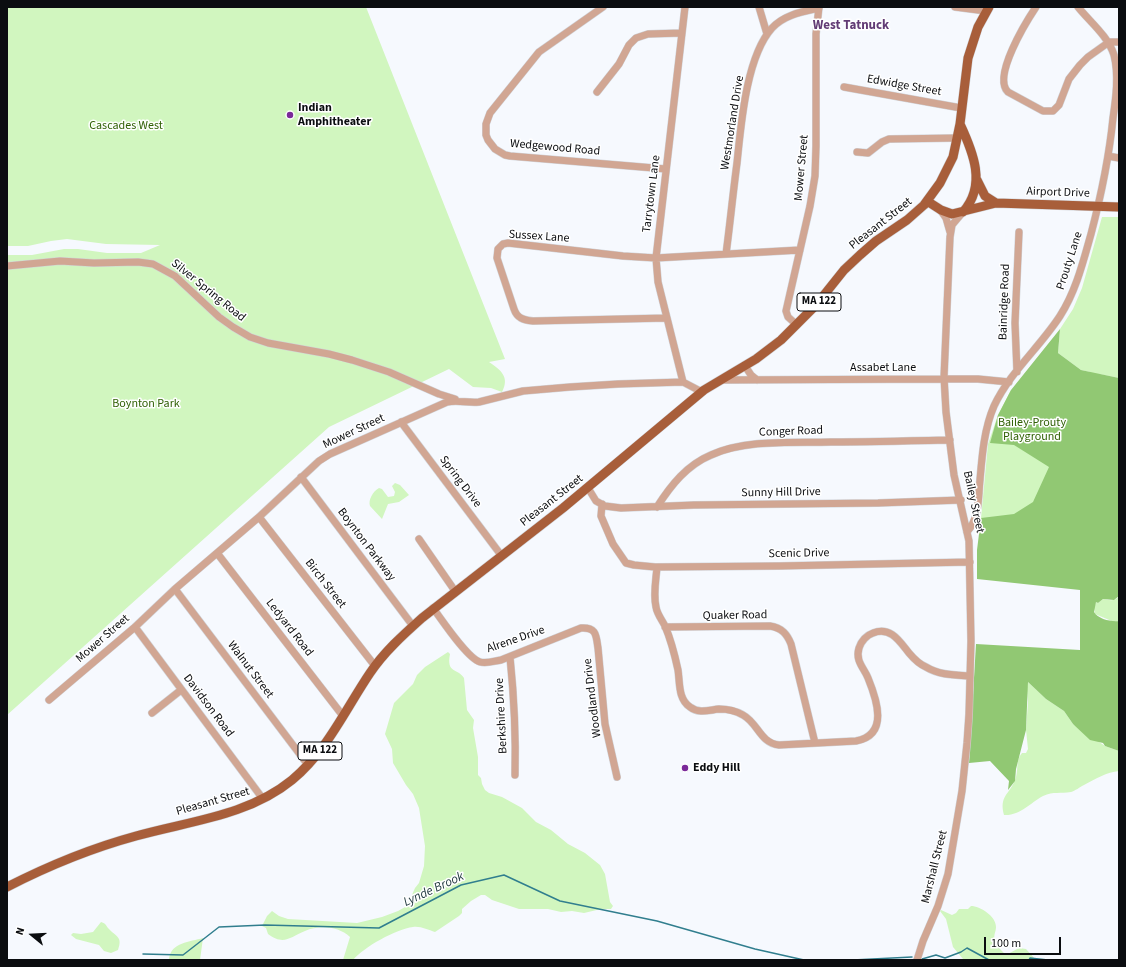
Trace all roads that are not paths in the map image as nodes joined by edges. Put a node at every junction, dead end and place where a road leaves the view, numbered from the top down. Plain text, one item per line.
1 (603, 7) edge
2 (685, 7) edge
3 (759, 7) edge
4 (955, 7) edge
5 (1036, 7) edge
6 (1078, 7) edge
7 (819, 8) edge
8 (988, 9) edge
9 (682, 33) junction
10 (767, 34) junction
11 (1109, 42) junction
12 (1119, 42) edge
13 (844, 87) dead end
14 (597, 92) dead end
15 (1117, 101) edge
16 (961, 108) junction
17 (960, 124) junction
18 (957, 138) junction
19 (955, 148) junction
20 (857, 152) dead end
21 (974, 156) junction
22 (1108, 156) junction
23 (1119, 158) edge
24 (666, 169) junction
25 (977, 180) junction
26 (927, 201) junction
27 (996, 203) junction
28 (1098, 207) junction
29 (1119, 207) edge
30 (941, 210) junction
31 (963, 212) junction
32 (1019, 232) dead end
33 (950, 234) junction
34 (800, 250) junction
35 (726, 254) junction
36 (656, 258) junction
37 (7, 266) edge
38 (667, 318) junction
39 (797, 325) junction
40 (741, 368) junction
41 (1017, 372) junction
42 (944, 379) junction
43 (720, 380) junction
44 (753, 380) junction
45 (683, 382) junction
46 (1009, 382) junction
47 (702, 392) junction
48 (458, 400) junction
49 (401, 422) junction
50 (950, 440) junction
51 (301, 477) junction
52 (588, 488) junction
53 (961, 500) junction
54 (602, 504) junction
55 (657, 507) junction
56 (258, 517) junction
57 (968, 532) junction
58 (419, 540) dead end
59 (217, 553) junction
60 (501, 555) junction
61 (970, 562) junction
62 (657, 567) junction
63 (175, 589) junction
64 (455, 591) junction
65 (433, 608) junction
66 (413, 626) junction
67 (135, 627) junction
68 (665, 627) junction
69 (581, 628) joint
70 (510, 657) junction
71 (375, 666) junction
72 (970, 676) junction
73 (181, 690) junction
74 (49, 700) dead end
75 (152, 713) dead end
76 (343, 716) junction
77 (815, 743) junction
78 (308, 765) junction
79 (515, 775) dead end
80 (964, 776) joint
81 (617, 777) dead end
82 (264, 799) junction
83 (7, 887) edge
84 (917, 960) edge

1 - 24 street, Wedgewood Road
2 - 9 street, Tarrytown Lane
3 - 10 street
4 - 8 street
5 - 11 street
6 - 11 street, Prouty Lane
7 - 10 street, Westmorland Drive
7 - 34 street, Mower Street
8 - 16 main road, Pleasant Street / MA 122
9 - 14 street
9 - 24 street, Tarrytown Lane
10 - 35 street, Westmorland Drive
11 - 12 street
11 - 15 street, Prouty Lane
13 - 16 street, Edwidge Street
15 - 22 street, Prouty Lane
16 - 17 main road, Pleasant Street / MA 122
17 - 18 main road, Pleasant Street / MA 122
17 - 21 main road
18 - 19 main road, Pleasant Street / MA 122
18 - 20 street
19 - 21 main road
19 - 26 main road, Pleasant Street / MA 122
21 - 25 main road
22 - 23 street
22 - 28 street, Prouty Lane
24 - 36 street, Tarrytown Lane
25 - 27 main road
25 - 31 main road
26 - 30 main road
26 - 39 main road, Pleasant Street / MA 122
27 - 28 main road, Airport Drive
27 - 31 main road, Airport Drive
28 - 29 main road, Airport Drive
28 - 41 street, Prouty Lane
30 - 31 main road, Airport Drive
30 - 33 street, Bailey Street
31 - 33 street, Bailey Street
32 - 41 street, Bainridge Road
33 - 42 street, Bailey Street
34 - 35 street, Sussex Lane
34 - 39 street, Mower Street
35 - 36 street, Sussex Lane
36 - 38 street, Tarrytown Lane
36 - 38 street, Sussex Lane
37 - 48 street, Silver Spring Road
38 - 45 street, Tarrytown Lane
39 - 40 main road, Pleasant Street / MA 122
40 - 43 main road, Pleasant Street / MA 122
40 - 44 street
41 - 46 street, Prouty Lane
42 - 44 street, Assabet Lane
42 - 46 street, Assabet Lane
42 - 50 street, Bailey Street
43 - 44 street, Assabet Lane
43 - 47 main road, Pleasant Street / MA 122
45 - 47 street
45 - 48 street, Mower Street
46 - 57 street, Prouty Lane
47 - 52 main road, Pleasant Street / MA 122
48 - 49 street, Mower Street
49 - 51 street, Mower Street
49 - 60 street, Spring Drive
50 - 53 street, Bailey Street
50 - 55 street, Conger Road
51 - 56 street, Mower Street
51 - 66 street, Boynton Parkway
52 - 54 street
52 - 60 main road, Pleasant Street / MA 122
53 - 55 street, Sunny Hill Drive
53 - 57 street, Bailey Street
54 - 55 street, Sunny Hill Drive
54 - 62 street, Scenic Drive
56 - 59 street, Mower Street
56 - 71 street, Birch Street
57 - 61 street, Bailey Street
58 - 64 street
59 - 63 street, Mower Street
59 - 76 street, Ledyard Road
60 - 64 main road, Pleasant Street / MA 122
61 - 62 street, Scenic Drive
61 - 72 street, Bailey Street
62 - 68 street
63 - 67 street, Mower Street
63 - 78 street, Walnut Street
64 - 65 main road, Pleasant Street / MA 122
65 - 66 main road, Pleasant Street / MA 122
65 - 70 street, Alrene Drive
66 - 71 main road, Pleasant Street / MA 122
67 - 73 street, Davidson Road
67 - 74 street, Mower Street
68 - 77 street
68 - 77 street, Quaker Road
69 - 70 street, Alrene Drive
69 - 81 street, Woodland Drive
70 - 79 street, Berkshire Drive
71 - 76 main road, Pleasant Street / MA 122
72 - 77 street
72 - 80 street, Bailey Street
73 - 75 street
73 - 82 street, Davidson Road
76 - 78 main road, Pleasant Street / MA 122
78 - 82 main road, Pleasant Street / MA 122
80 - 84 street, Marshall Street
82 - 83 main road, Pleasant Street / MA 122

